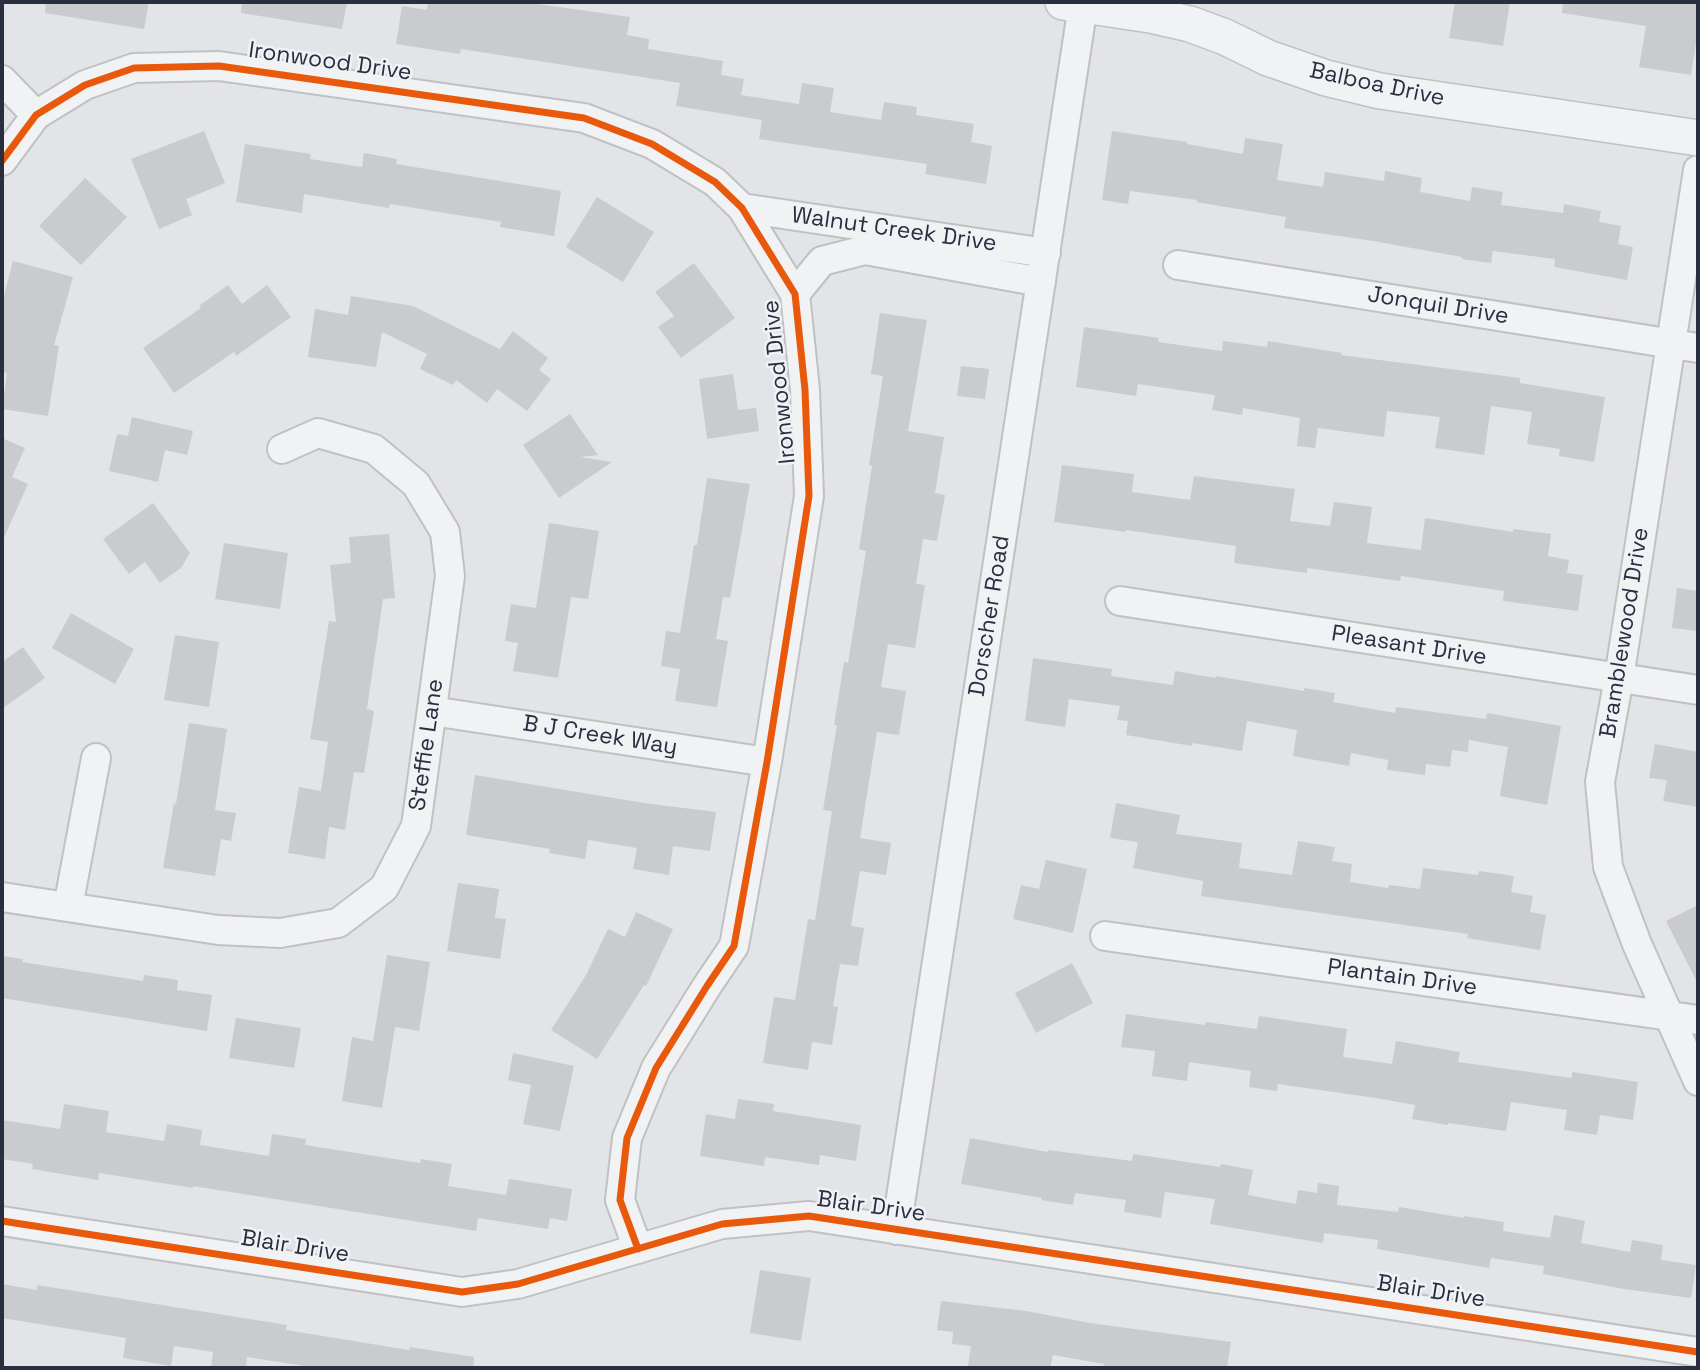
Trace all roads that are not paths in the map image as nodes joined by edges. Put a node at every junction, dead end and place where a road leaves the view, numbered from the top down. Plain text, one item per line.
1 (1077, 3) edge
2 (2, 80) edge
3 (36, 115) junction
4 (1698, 138) edge
5 (2, 161) edge
6 (1698, 170) edge
7 (743, 208) junction
8 (1046, 253) junction
9 (1178, 265) dead end
10 (1041, 282) junction
11 (794, 294) junction
12 (1670, 343) junction
13 (1698, 348) edge
14 (282, 449) dead end
15 (1120, 601) dead end
16 (1619, 678) junction
17 (1698, 690) edge
18 (432, 711) junction
19 (96, 758) dead end
20 (767, 762) junction
21 (2, 897) edge
22 (68, 907) junction
23 (1105, 936) dead end
24 (1669, 1016) junction
25 (1698, 1020) edge
26 (1698, 1081) edge
27 (2, 1221) edge
28 (896, 1230) junction
29 (638, 1248) junction
30 (1698, 1352) edge

1 - 4 street, Balboa Drive
1 - 8 street, Dorscher Road
2 - 3 street
3 - 5 street, Ironwood Drive
3 - 7 street, Ironwood Drive
6 - 12 street, Bramblewood Drive
7 - 8 street, Walnut Creek Drive
7 - 11 street, Ironwood Drive
8 - 10 street, Dorscher Road
9 - 12 street, Jonquil Drive
10 - 11 street, Walnut Creek Drive
10 - 28 street, Dorscher Road
11 - 20 street, Ironwood Drive
12 - 13 street, Jonquil Drive
12 - 16 street, Bramblewood Drive
14 - 18 street, Steffie Lane
15 - 16 street, Pleasant Drive
16 - 17 street, Pleasant Drive
16 - 24 street, Bramblewood Drive
18 - 20 street, B J Creek Way
18 - 22 street, Steffie Lane
19 - 22 street
20 - 29 street, Ironwood Drive
21 - 22 street, Steffie Lane
23 - 24 street, Plantain Drive
24 - 25 street, Plantain Drive
24 - 26 street, Bramblewood Drive
27 - 29 street, Blair Drive
28 - 29 street, Blair Drive
28 - 30 street, Blair Drive

